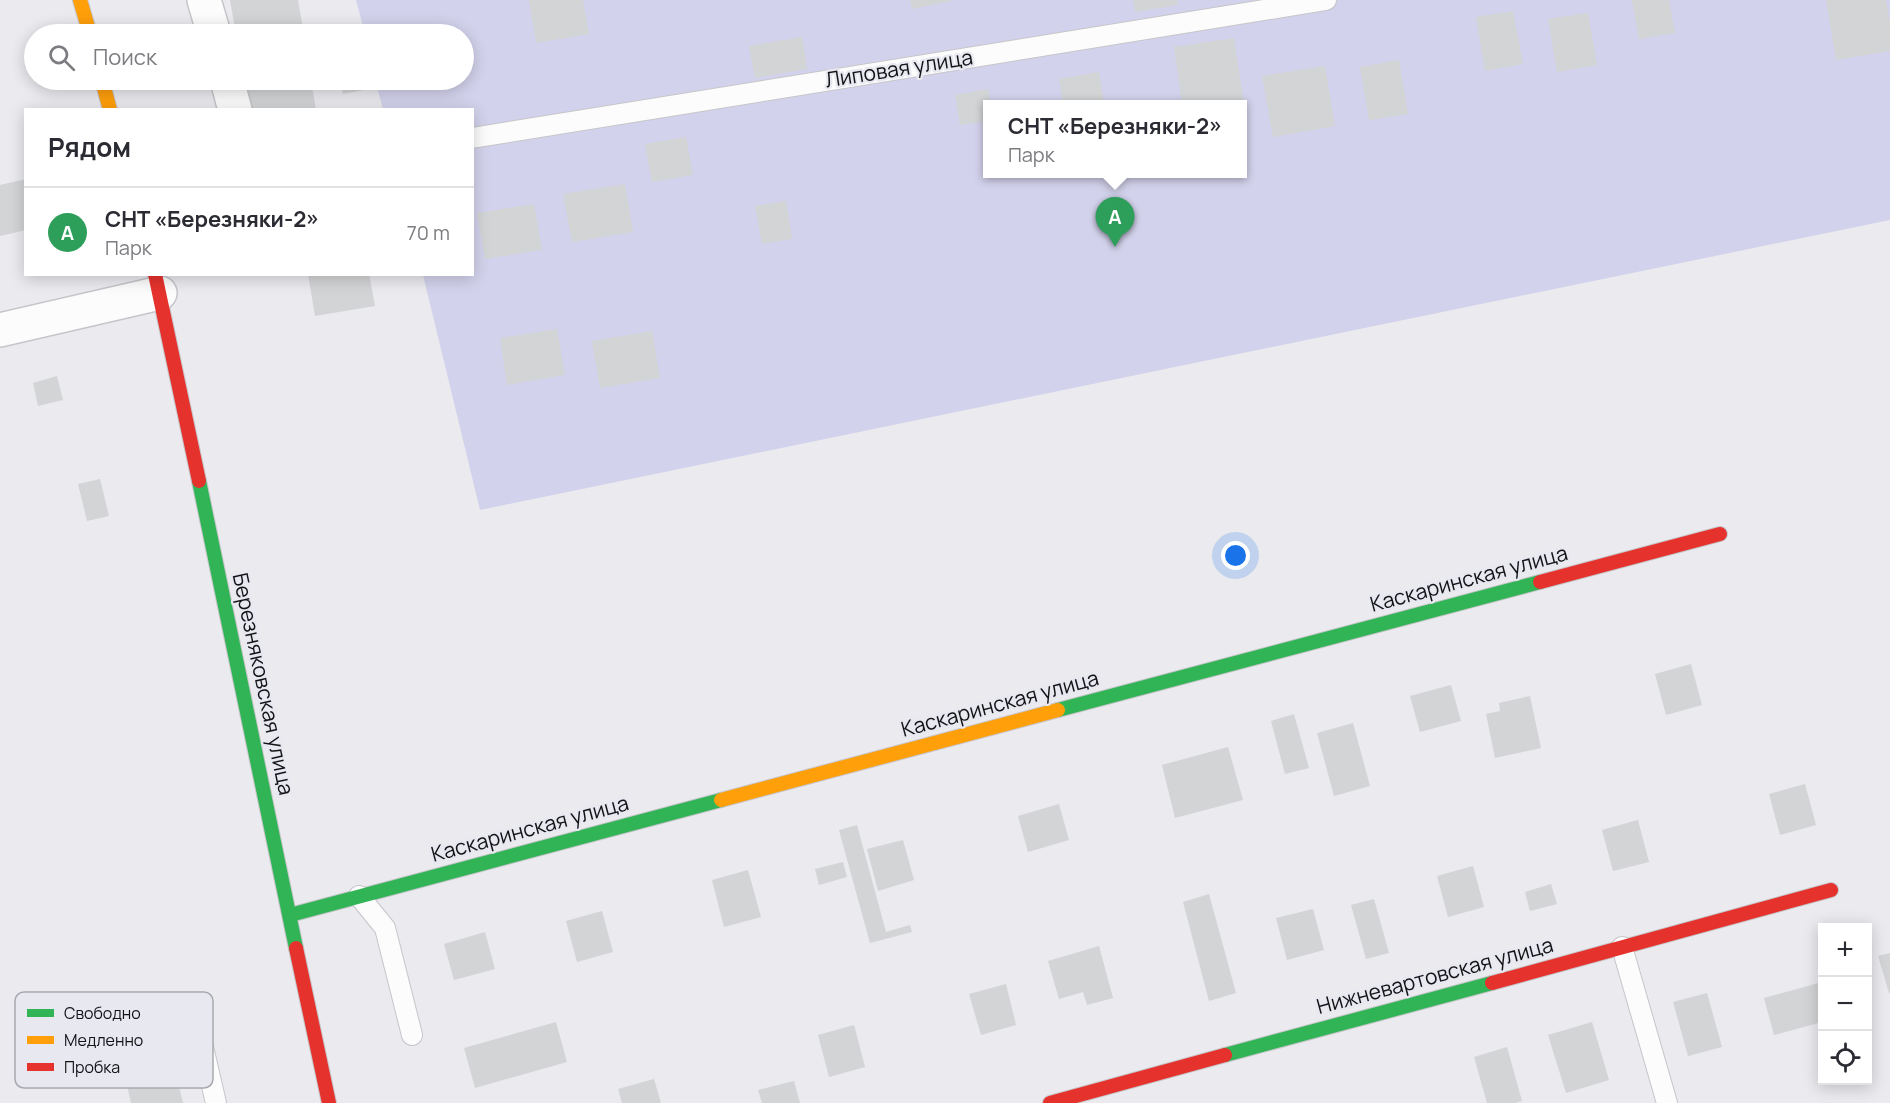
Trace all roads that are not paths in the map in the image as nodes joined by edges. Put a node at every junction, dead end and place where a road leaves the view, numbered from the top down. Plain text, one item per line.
1 (80, 0) edge
2 (204, 0) edge
3 (1326, 0) edge
4 (87, 24) edge
5 (211, 24) edge
6 (105, 90) edge
7 (230, 90) edge
8 (109, 108) edge
9 (234, 108) edge
10 (474, 138) edge
11 (158, 284) edge
12 (0, 330) edge
13 (1720, 534) dead end
14 (1831, 890) dead end
15 (359, 896) junction
16 (290, 915) junction
17 (1622, 947) junction
18 (412, 1035) dead end
19 (213, 1088) edge
20 (216, 1103) edge
21 (329, 1103) edge
22 (1050, 1103) edge
23 (1666, 1103) edge

1 - 4 street
2 - 5 street
3 - 10 lane, Липовая улица
6 - 8 street
7 - 9 street
11 - 12 street
11 - 16 street, Березняковская улица
13 - 15 street, Каскаринская улица
14 - 17 street, Нижневартовская улица
15 - 16 street, Каскаринская улица
15 - 18 lane
16 - 21 street, Березняковская улица
17 - 22 street, Нижневартовская улица
17 - 23 lane
19 - 20 lane

